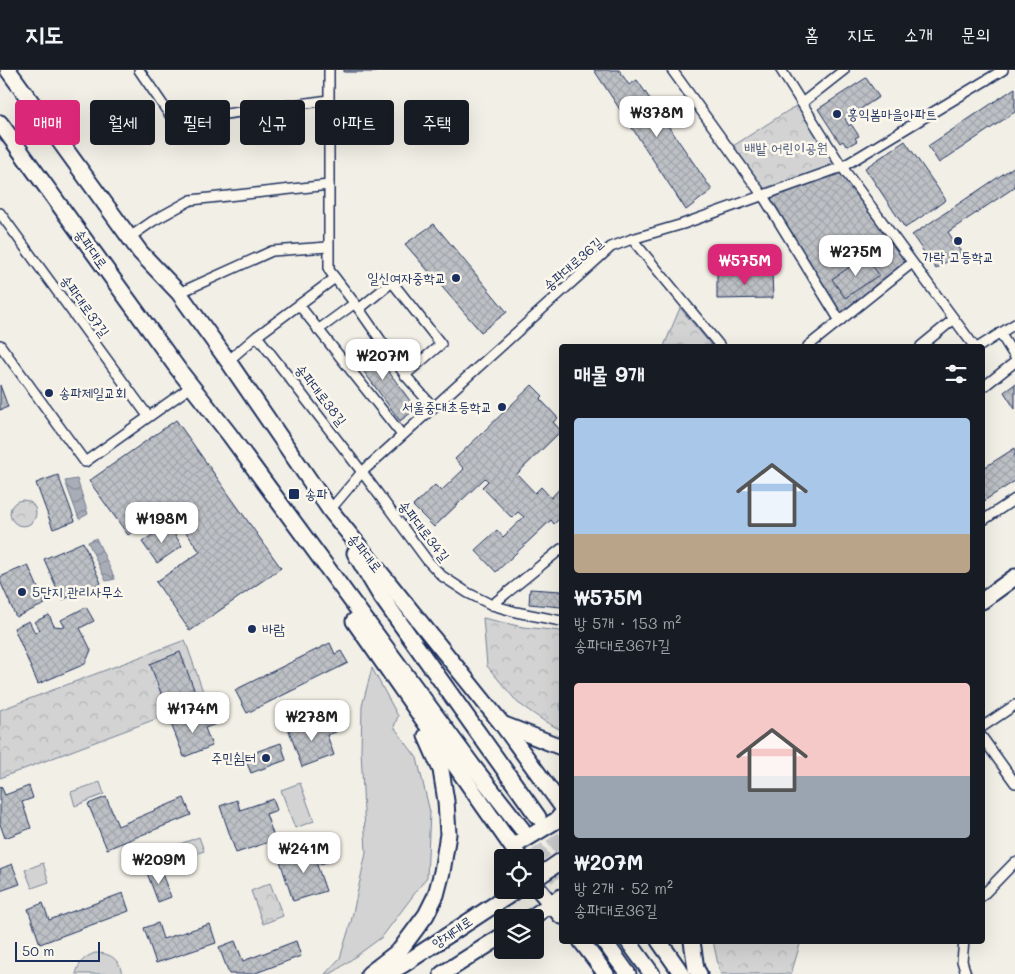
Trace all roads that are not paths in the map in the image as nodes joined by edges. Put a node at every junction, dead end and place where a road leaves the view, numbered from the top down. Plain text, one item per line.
1 (8, 70) edge
2 (139, 70) edge
3 (329, 70) edge
4 (672, 70) edge
5 (781, 70) edge
6 (844, 70) edge
7 (1003, 70) edge
8 (329, 100) edge
9 (315, 102) edge
10 (802, 102) junction
11 (0, 123) edge
12 (328, 145) edge
13 (842, 167) junction
14 (328, 185) junction
15 (763, 196) junction
16 (0, 213) edge
17 (130, 237) junction
18 (632, 239) junction
19 (328, 247) junction
20 (912, 263) junction
21 (335, 278) junction
22 (179, 293) junction
23 (299, 305) junction
24 (357, 306) junction
25 (954, 319) junction
26 (840, 321) junction
27 (1015, 324) edge
28 (318, 330) junction
29 (1000, 333) junction
30 (257, 336) junction
31 (718, 344) edge
32 (811, 344) edge
33 (923, 344) edge
34 (973, 344) edge
35 (983, 344) edge
36 (0, 345) edge
37 (1015, 357) edge
38 (228, 361) junction
39 (1015, 362) edge
40 (406, 375) junction
41 (192, 386) junction
42 (985, 386) edge
43 (433, 407) junction
44 (148, 416) junction
45 (402, 435) junction
46 (362, 472) junction
47 (1015, 499) edge
48 (330, 510) junction
49 (985, 519) edge
50 (559, 551) edge
51 (326, 566) junction
52 (1015, 577) edge
53 (985, 599) edge
54 (492, 605) junction
55 (559, 620) edge
56 (1015, 706) edge
57 (414, 707) junction
58 (502, 724) junction
59 (985, 725) edge
60 (985, 741) edge
61 (559, 745) edge
62 (1015, 783) edge
63 (559, 802) edge
64 (538, 816) tunnel mouth
65 (559, 818) edge
66 (522, 829) tunnel mouth
67 (511, 845) junction
68 (514, 849) edge
69 (559, 862) edge
70 (1015, 862) edge
71 (544, 873) edge
72 (544, 891) edge
73 (985, 893) edge
74 (503, 899) edge
75 (556, 900) edge
76 (544, 909) edge
77 (494, 941) edge
78 (583, 944) edge
79 (606, 944) edge
80 (630, 944) edge
81 (661, 944) edge
82 (692, 944) edge
83 (964, 944) edge
84 (369, 974) edge
85 (387, 974) edge
86 (442, 974) edge
87 (606, 974) edge
88 (628, 974) edge
89 (652, 974) edge
90 (682, 974) edge
91 (698, 974) edge
92 (966, 974) edge

1 - 17 main road, 송파대로
2 - 9 street
3 - 8 street
4 - 15 street
5 - 10 street
6 - 10 street
7 - 13 street, 송파대로36길
10 - 13 street
11 - 41 main road, 송파대로
12 - 14 street
13 - 15 street, 송파대로36길
13 - 20 street
14 - 17 street
14 - 19 street
15 - 18 street, 송파대로36길
15 - 26 street
16 - 44 street, 송파대로37길
17 - 22 main road, 송파대로
18 - 31 street
18 - 43 street, 송파대로36길
19 - 21 street
19 - 22 street
20 - 25 street
20 - 26 street
21 - 23 street
21 - 24 street
22 - 38 main road, 송파대로
23 - 28 street
23 - 30 street
24 - 28 street
24 - 40 street
24 - 40 street
25 - 33 street
25 - 34 street
26 - 32 street
27 - 29 street
28 - 45 street
29 - 35 street
29 - 37 street
30 - 38 street
30 - 46 street, 송파대로38길
36 - 44 street
38 - 48 main road, 송파대로
39 - 42 street
40 - 43 street
41 - 44 street
41 - 51 main road, 송파대로
43 - 45 street, 송파대로36길
45 - 46 street, 송파대로36길
46 - 48 street, 송파대로36길
46 - 54 street, 송파대로34길
47 - 49 street
48 - 58 main road, 송파대로
48 - 64 main road
50 - 54 street
51 - 57 main road
51 - 66 main road, 송파대로
52 - 53 main road
54 - 55 street, 송파대로34길
56 - 59 street
57 - 67 main road
57 - 84 main road
58 - 61 main road
58 - 63 main road, 송파대로
60 - 62 street
65 - 67 main road
67 - 68 main road
69 - 71 main road
70 - 73 street
72 - 75 main road
74 - 85 main road, 양재대로
75 - 76 main road
77 - 86 main road
78 - 87 main road
79 - 88 main road
80 - 89 main road
81 - 90 main road
82 - 91 main road
83 - 92 street

